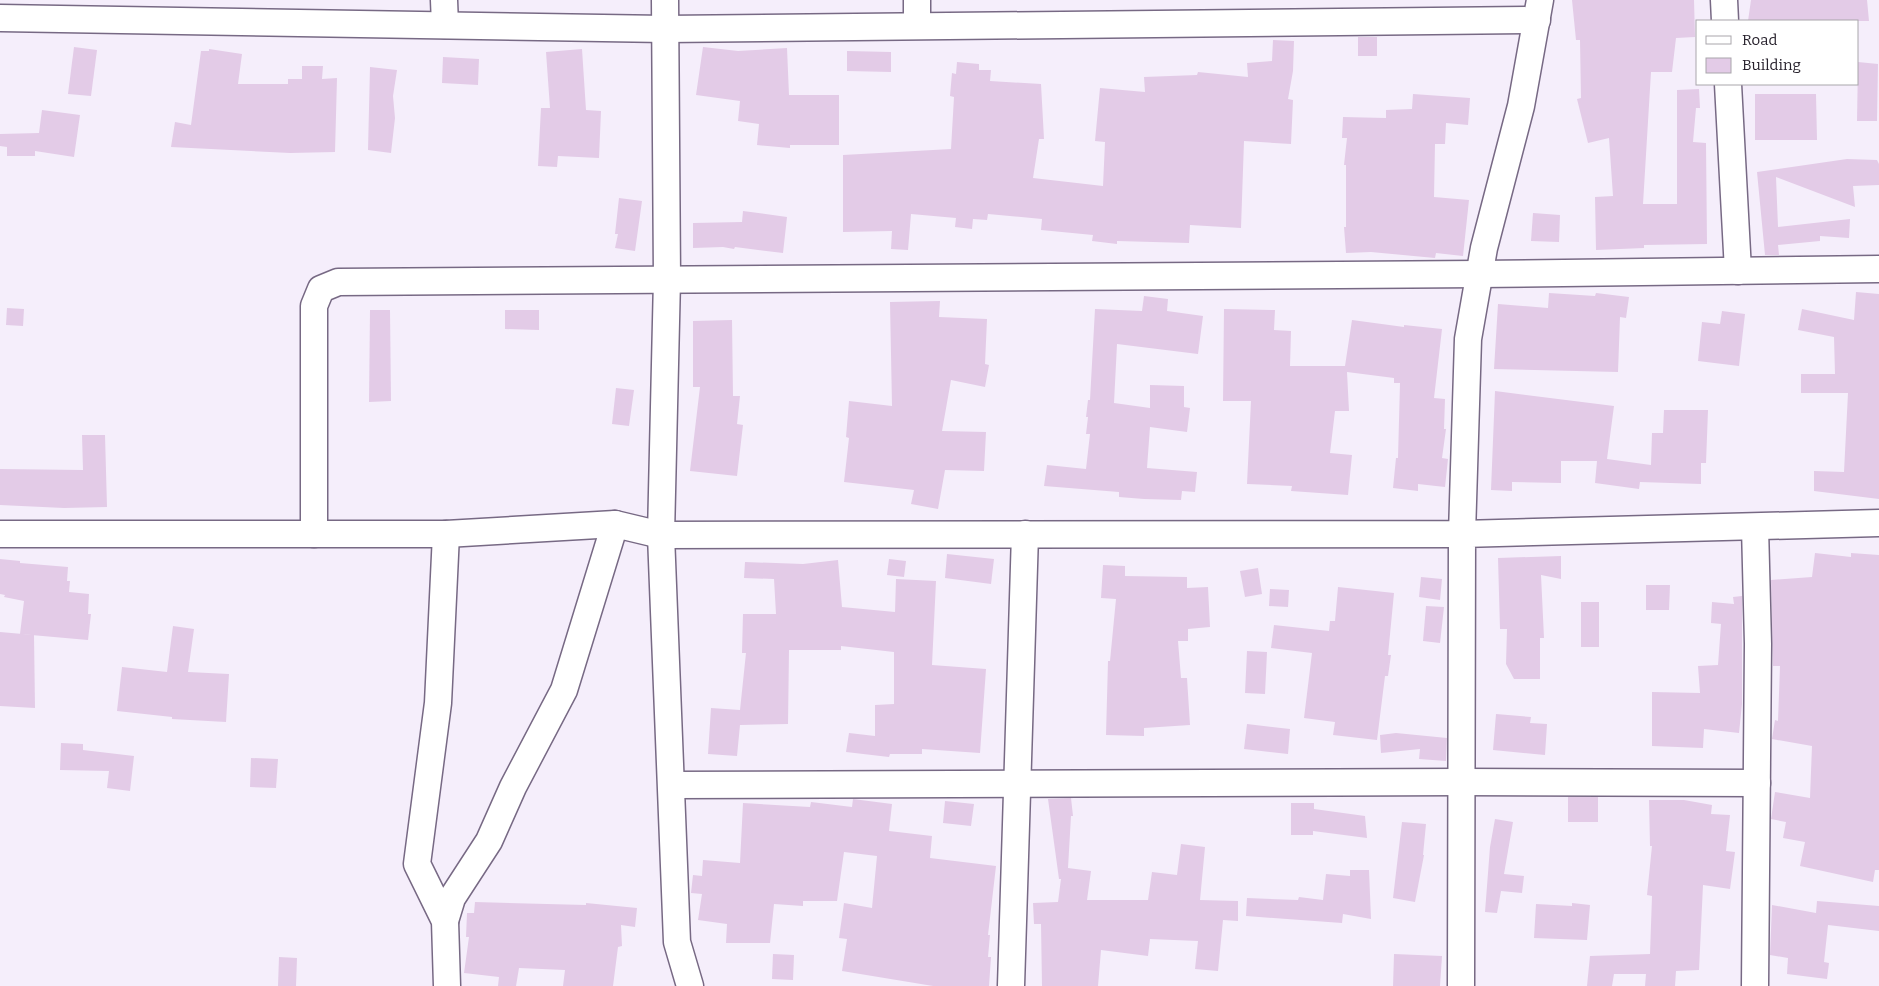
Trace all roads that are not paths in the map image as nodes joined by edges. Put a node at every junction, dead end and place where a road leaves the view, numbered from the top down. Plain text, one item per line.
1 (665, 0) edge
2 (1724, 0) edge
3 (1367, 10) edge
4 (1539, 10) edge
5 (1184, 11) edge
6 (445, 12) edge
7 (917, 12) edge
8 (0, 18) edge
9 (1725, 20) edge
10 (665, 29) junction
11 (1728, 85) edge
12 (1879, 269) edge
13 (1738, 271) junction
14 (1479, 274) junction
15 (667, 279) junction
16 (1879, 522) edge
17 (615, 524) junction
18 (1755, 527) junction
19 (0, 534) edge
20 (314, 534) junction
21 (446, 534) junction
22 (661, 534) junction
23 (1026, 534) junction
24 (1462, 534) junction
25 (1462, 782) junction
26 (1757, 783) junction
27 (1016, 784) junction
28 (672, 785) junction
29 (446, 921) junction
30 (447, 986) edge
31 (690, 986) edge
32 (1011, 986) edge
33 (1461, 986) edge
34 (1755, 986) edge

1 - 10 street
2 - 9 street
3 - 4 street
3 - 5 street
4 - 14 street
5 - 7 street
6 - 8 street
6 - 10 street
7 - 10 street
10 - 15 street
11 - 13 street
12 - 13 street
13 - 14 street
14 - 15 street
14 - 24 street
15 - 20 street
15 - 22 street
16 - 18 street
17 - 21 street
17 - 22 street
17 - 29 street
18 - 24 street
18 - 26 street
19 - 20 street
20 - 21 street
21 - 29 street
22 - 23 street
22 - 28 street
23 - 24 street
23 - 27 street
24 - 25 street
25 - 26 street
25 - 27 street
25 - 33 street
26 - 34 street
27 - 28 street
27 - 32 street
28 - 31 street
29 - 30 street

